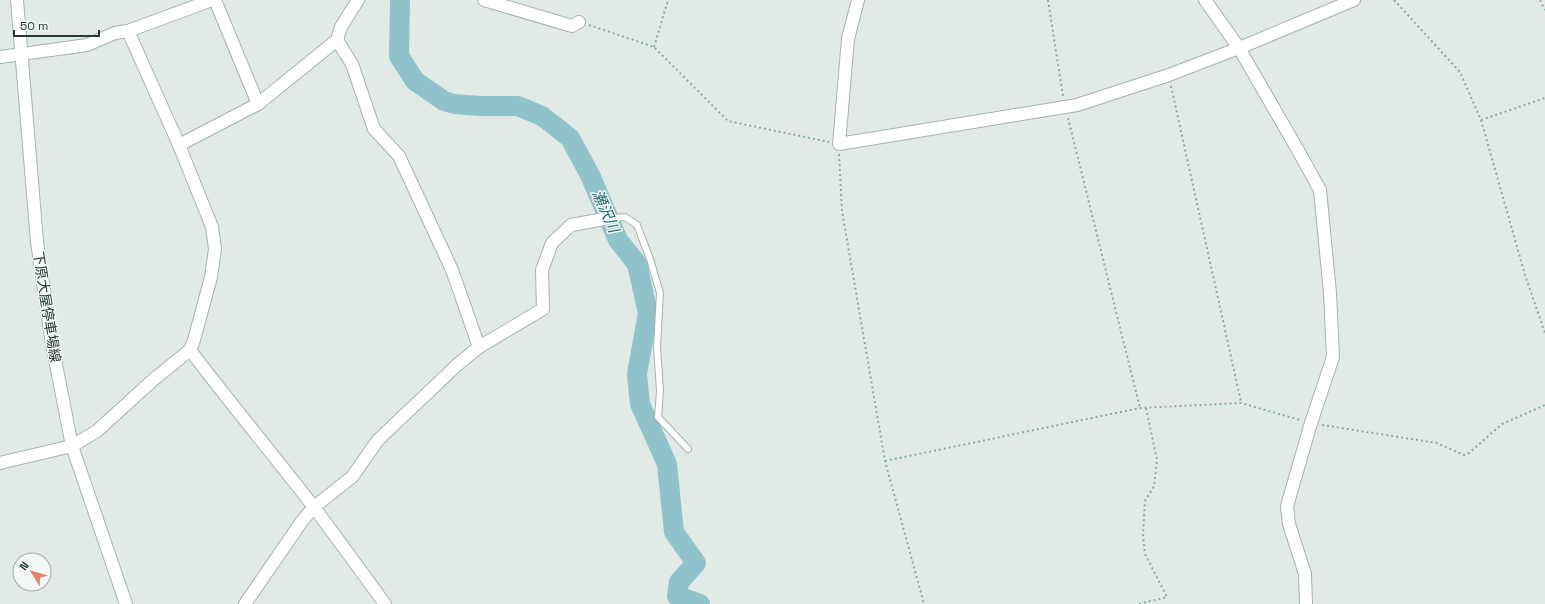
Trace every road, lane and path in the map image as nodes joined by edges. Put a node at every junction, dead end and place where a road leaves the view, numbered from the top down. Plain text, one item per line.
1 (17, 0) edge
2 (212, 0) edge
3 (215, 0) edge
4 (358, 0) edge
5 (484, 0) edge
6 (668, 0) edge
7 (858, 0) edge
8 (1048, 0) edge
9 (1205, 0) edge
10 (1354, 0) edge
11 (1394, 0) edge
12 (1540, 0) edge
13 (1545, 10) edge
14 (579, 22) joint
15 (128, 31) junction
16 (337, 40) junction
17 (654, 47) junction
18 (1239, 48) junction
19 (21, 55) junction
20 (0, 57) edge
21 (1169, 75) junction
22 (1545, 98) edge
23 (258, 104) junction
24 (1065, 107) junction
25 (1481, 120) junction
26 (839, 144) junction
27 (179, 145) junction
28 (604, 219) joint
29 (1545, 333) edge
30 (479, 347) junction
31 (190, 350) junction
32 (1241, 403) junction
33 (1545, 405) edge
34 (1140, 408) junction
35 (1147, 408) junction
36 (1311, 423) junction
37 (72, 446) junction
38 (688, 449) dead end
39 (885, 461) junction
40 (0, 463) edge
41 (314, 507) junction
42 (126, 604) edge
43 (245, 604) edge
44 (385, 604) edge
45 (924, 604) edge
46 (1139, 604) edge
47 (1306, 604) edge

1 - 19 street, 下原大屋停車場線
2 - 15 street
3 - 23 street
4 - 16 street
5 - 14 street
6 - 17 path
7 - 26 street
8 - 24 path
9 - 18 street
10 - 18 street
11 - 25 path
12 - 13 path
14 - 17 path
15 - 19 street
15 - 27 street
16 - 23 street
16 - 30 street
17 - 26 path
18 - 21 street
18 - 36 street
19 - 20 street
19 - 37 street, 下原大屋停車場線
21 - 24 street
21 - 32 path
22 - 25 path
23 - 27 street
24 - 26 street
24 - 34 path
25 - 29 path
26 - 39 path
27 - 31 street
28 - 30 street
28 - 38 lane
30 - 41 street
31 - 37 street
31 - 41 street
32 - 35 path
32 - 36 path
33 - 36 path
34 - 35 path
34 - 39 path
35 - 46 path
36 - 47 street
37 - 40 street
37 - 42 street, 下原大屋停車場線
39 - 45 path
41 - 43 street
41 - 44 street

